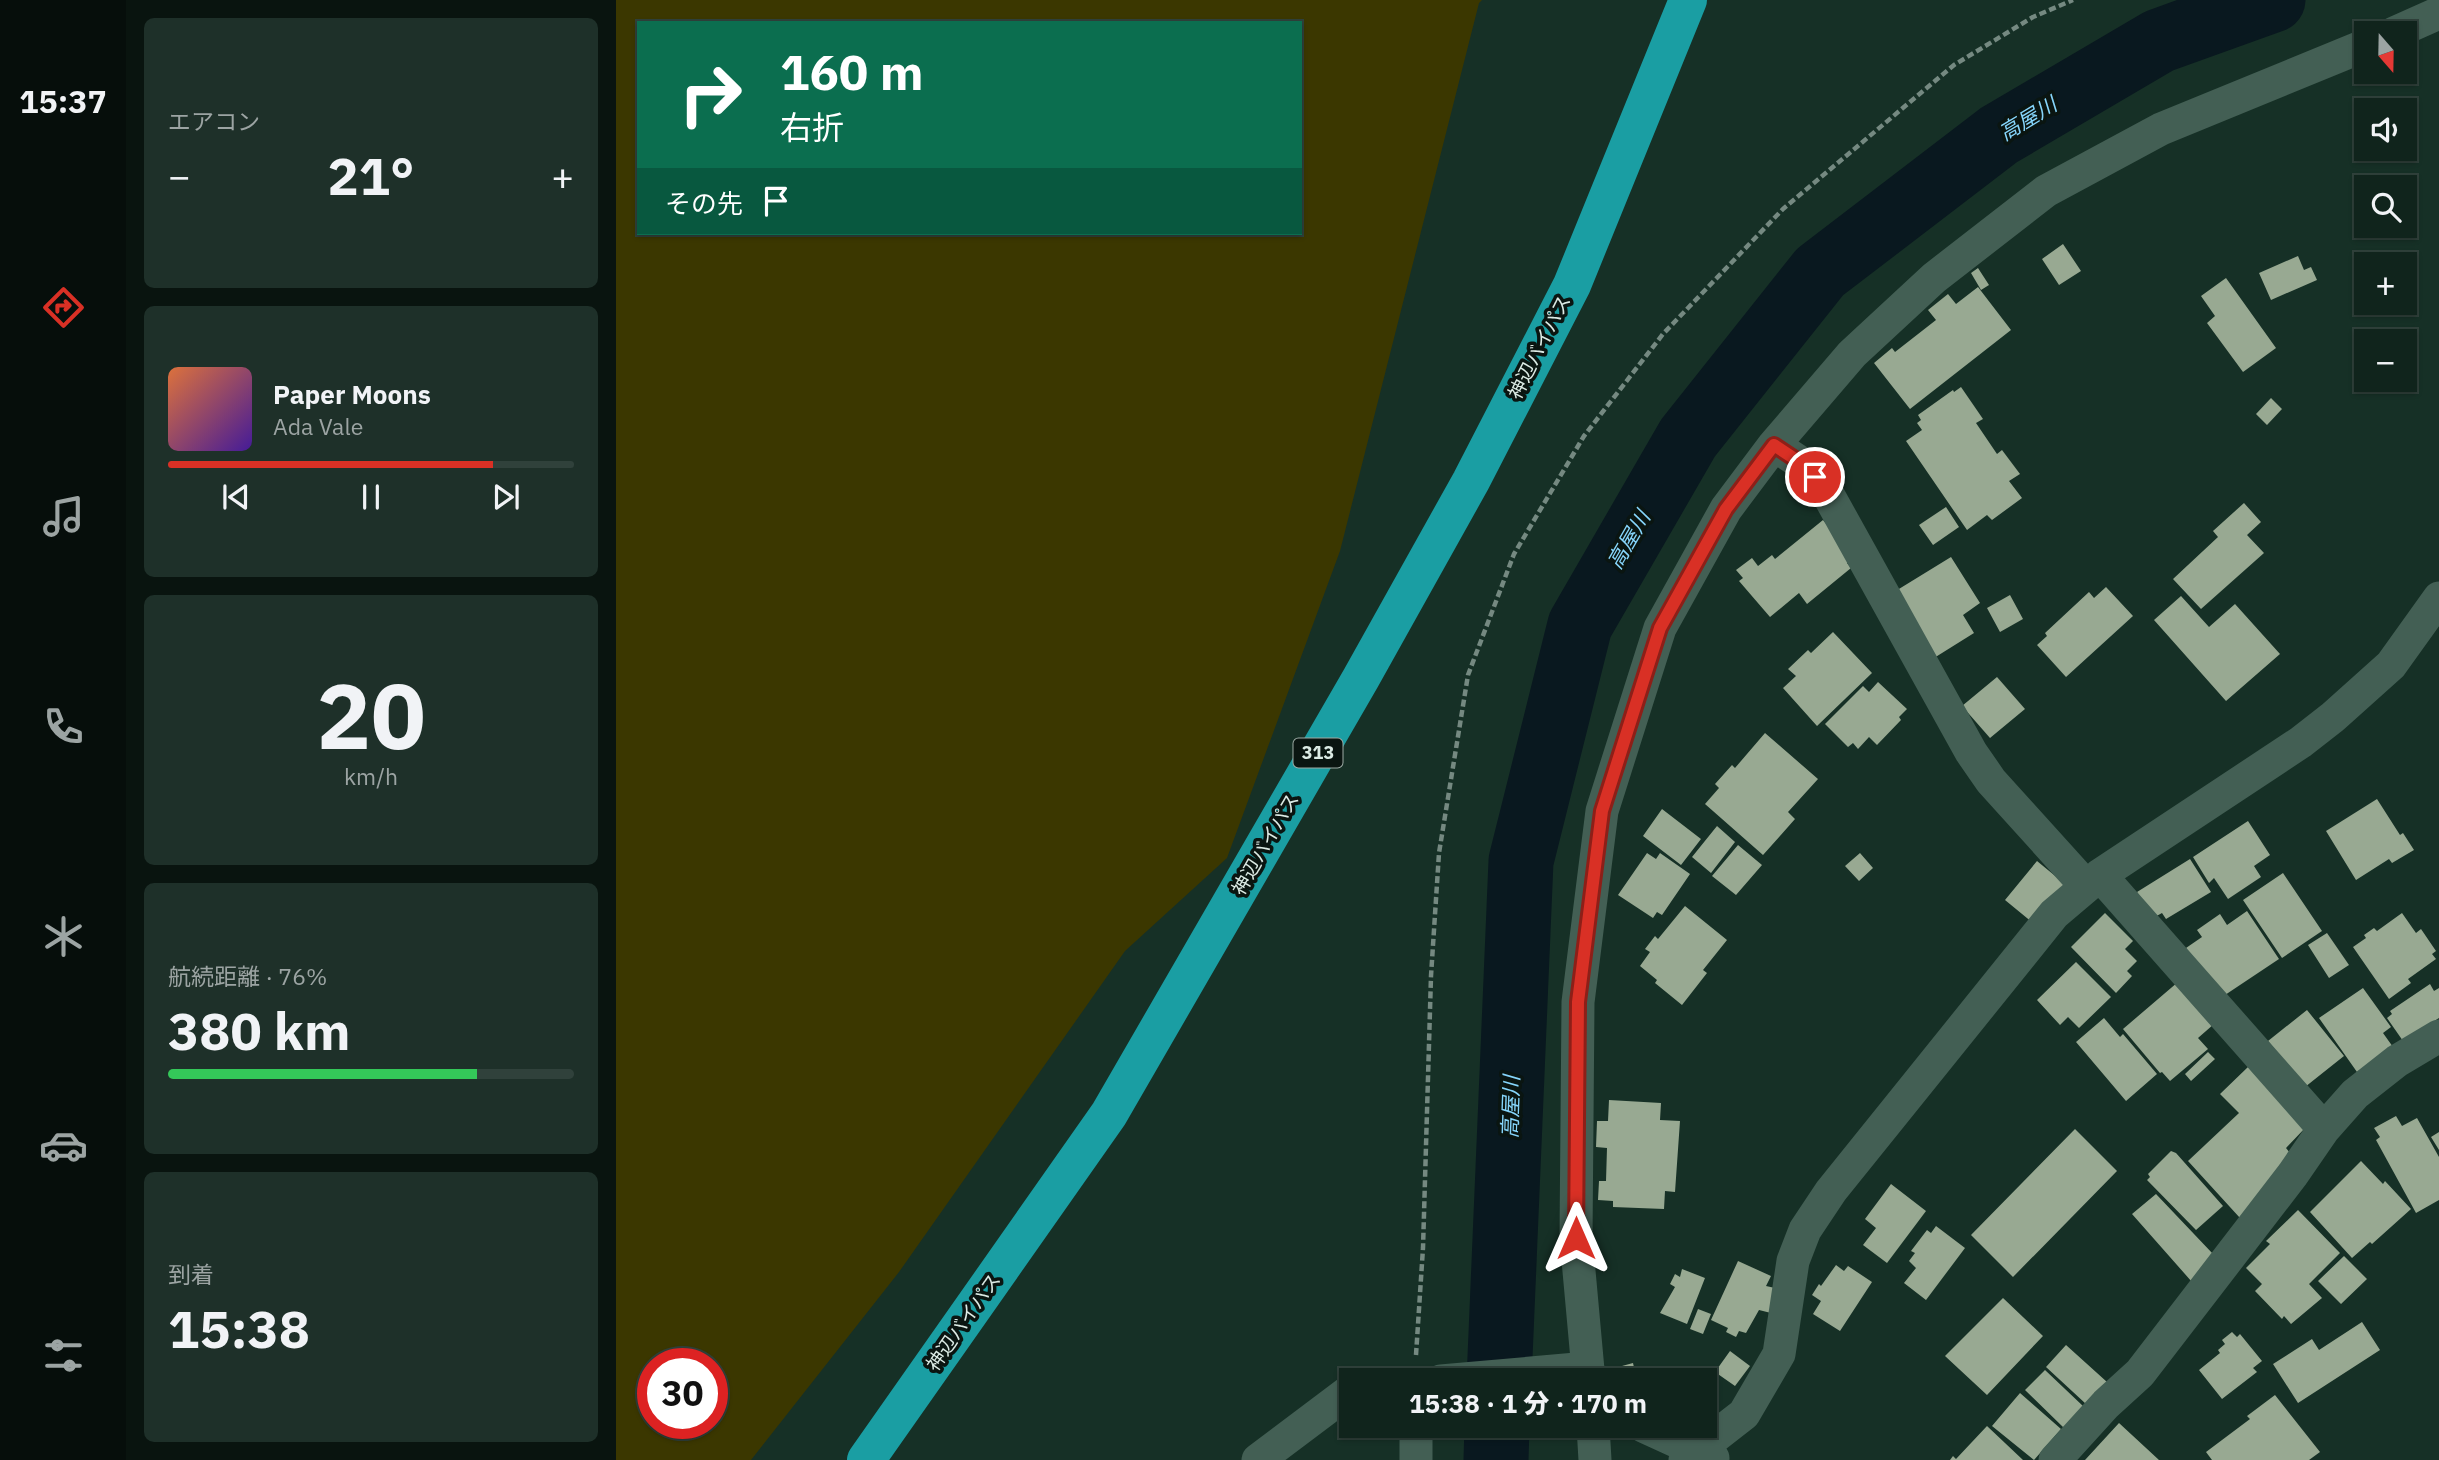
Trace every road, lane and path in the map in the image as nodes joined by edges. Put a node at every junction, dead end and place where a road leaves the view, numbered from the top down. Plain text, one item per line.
1 (1688, 0) edge
2 (2073, 0) edge
3 (2439, 13) edge
4 (2417, 23) edge
5 (2354, 50) edge
6 (1774, 445) junction
7 (2439, 598) edge
8 (2093, 881) junction
9 (2439, 1036) edge
10 (2324, 1129) junction
11 (1429, 1368) edge
12 (1582, 1368) edge
13 (1339, 1399) edge
14 (1416, 1438) edge
15 (1594, 1438) edge
16 (1665, 1438) edge
17 (1701, 1457) edge
18 (866, 1460) edge
19 (1258, 1460) edge
20 (1416, 1460) edge
21 (1595, 1460) edge
22 (2055, 1460) edge

1 - 18 highway, 神辺バイパス / 313
2 - 11 path
3 - 4 street
5 - 6 street
6 - 8 street
6 - 12 street
7 - 8 street
8 - 10 street
8 - 17 street
9 - 10 street
10 - 22 street
13 - 19 street
14 - 20 street
15 - 21 street
16 - 17 street

